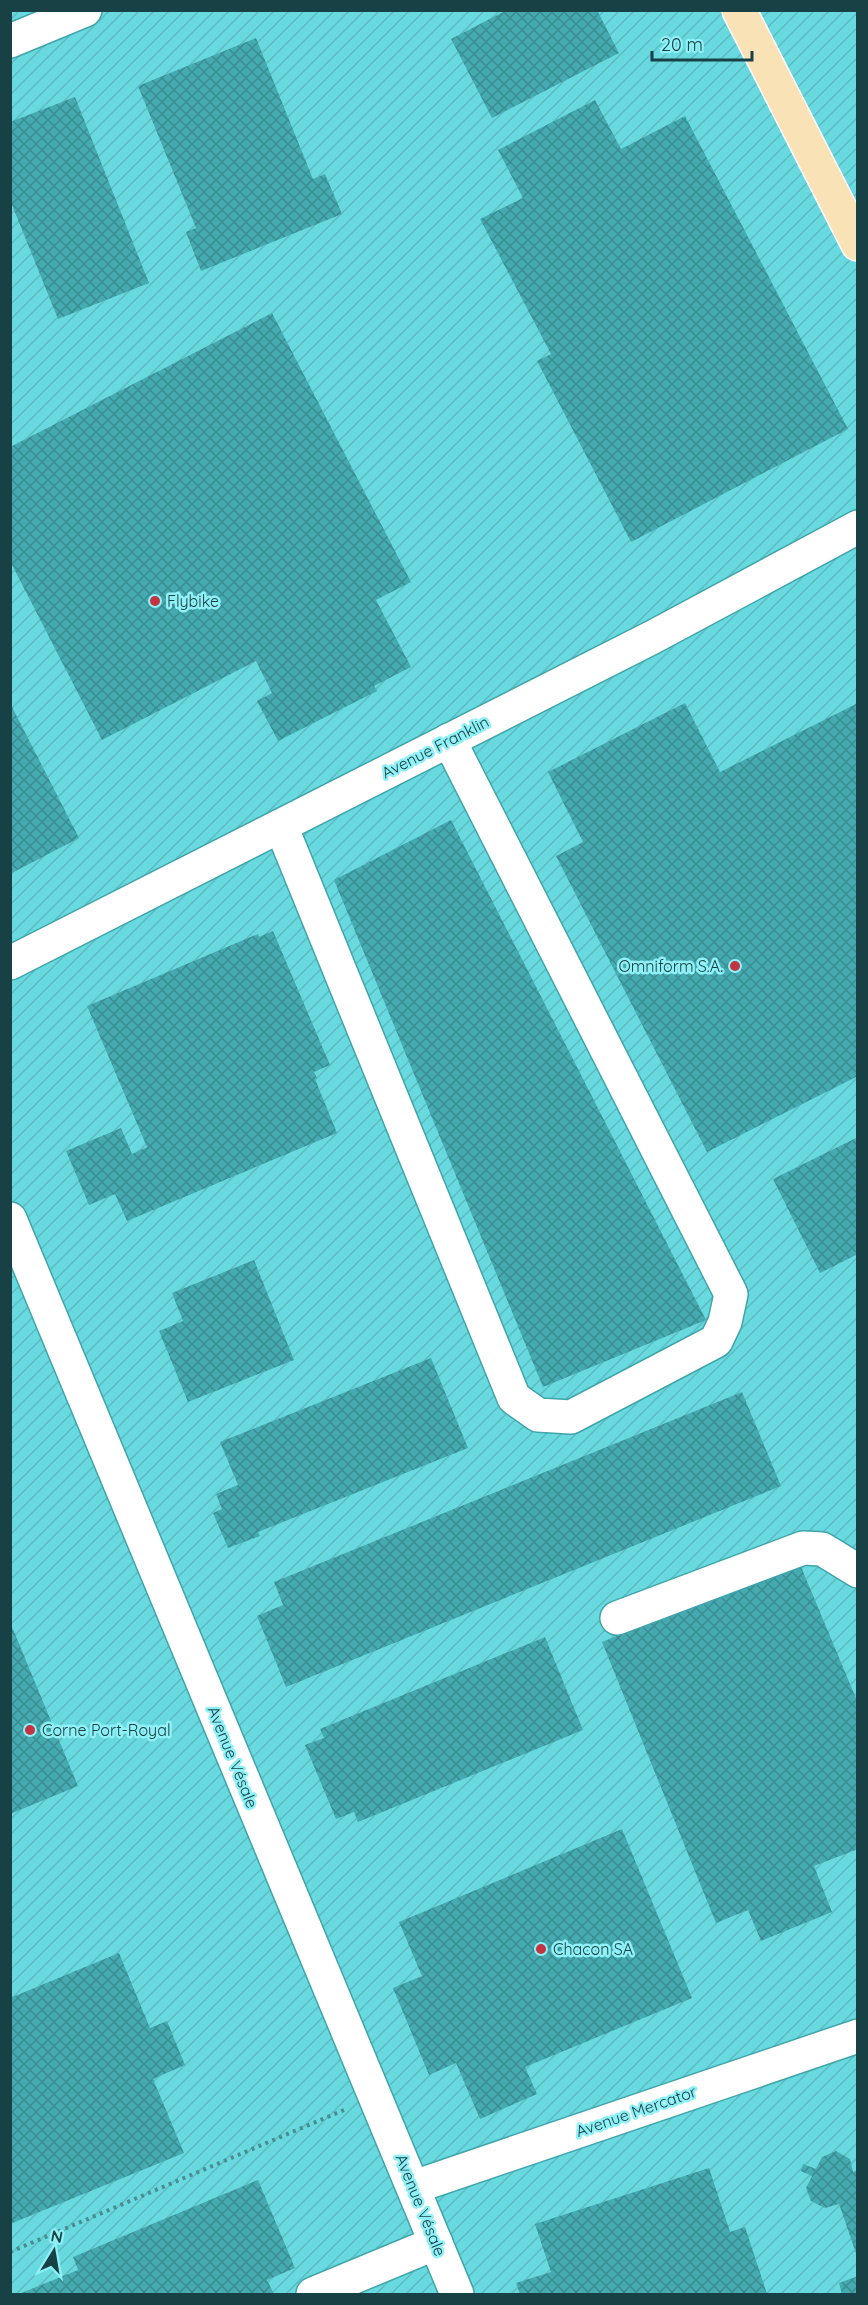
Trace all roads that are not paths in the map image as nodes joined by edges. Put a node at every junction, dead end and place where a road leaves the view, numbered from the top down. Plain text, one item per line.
1 (85, 10) edge
2 (739, 10) edge
3 (10, 41) edge
4 (858, 244) edge
5 (858, 527) edge
6 (449, 740) junction
7 (281, 826) junction
8 (10, 963) edge
9 (10, 1219) edge
10 (858, 1571) edge
11 (617, 1618) dead end
12 (858, 2036) edge
13 (414, 2187) junction
14 (436, 2243) junction
15 (313, 2295) edge
16 (458, 2295) edge

1 - 3 street
2 - 4 main road
5 - 6 street, Avenue Franklin
6 - 7 street, Avenue Franklin
6 - 7 street
7 - 8 street, Avenue Franklin
9 - 13 street, Avenue Vésale
10 - 11 street
12 - 13 street, Avenue Mercator
13 - 14 street, Avenue Vésale
14 - 15 street
14 - 16 street, Avenue Vésale

